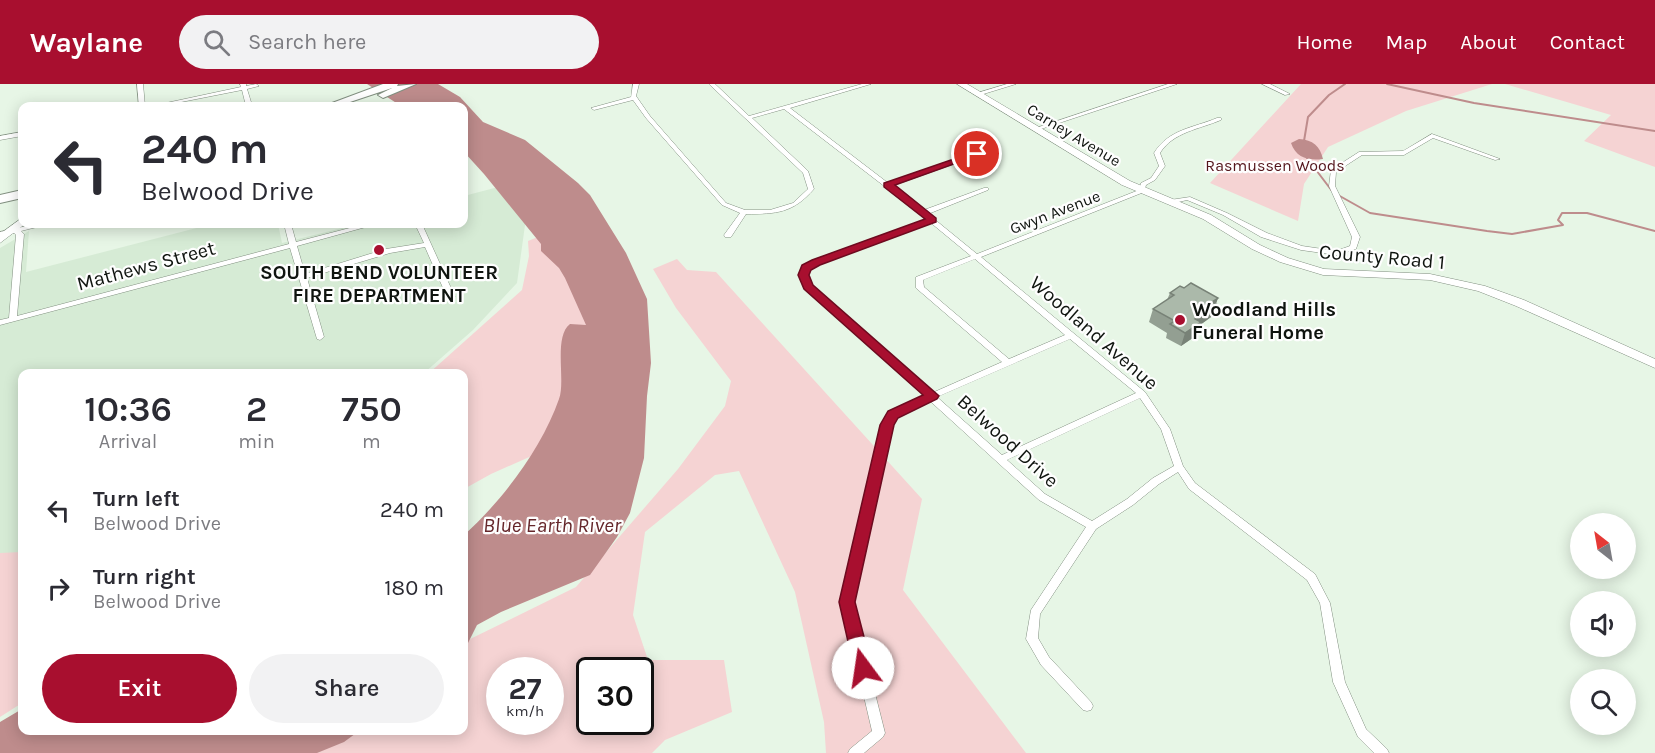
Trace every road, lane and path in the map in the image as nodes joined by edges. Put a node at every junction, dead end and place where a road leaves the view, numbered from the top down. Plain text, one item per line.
1 (140, 84) edge
2 (393, 84) edge
3 (411, 84) edge
4 (636, 84) edge
5 (712, 84) edge
6 (868, 84) edge
7 (961, 84) edge
8 (1013, 84) edge
9 (1174, 84) edge
10 (1265, 84) edge
11 (243, 86) edge
12 (256, 86) dead end
13 (977, 94) junction
14 (1287, 94) dead end
15 (635, 98) junction
16 (142, 102) edge
17 (173, 102) edge
18 (248, 102) edge
19 (356, 102) edge
20 (785, 107) junction
21 (594, 108) dead end
22 (747, 118) junction
23 (1219, 119) dead end
24 (1036, 129) junction
25 (18, 135) edge
26 (0, 138) edge
27 (977, 154) dead end
28 (1497, 159) dead end
29 (887, 185) junction
30 (18, 186) edge
31 (986, 189) dead end
32 (0, 190) edge
33 (1143, 190) junction
34 (18, 195) edge
35 (0, 199) edge
36 (1170, 202) junction
37 (744, 212) junction
38 (923, 213) junction
39 (932, 220) junction
40 (18, 226) edge
41 (24, 228) edge
42 (288, 228) edge
43 (355, 228) edge
44 (421, 228) edge
45 (14, 230) junction
46 (0, 234) edge
47 (728, 235) dead end
48 (0, 240) edge
49 (294, 243) junction
50 (428, 243) junction
51 (976, 256) junction
52 (302, 277) junction
53 (451, 297) dead end
54 (13, 319) junction
55 (0, 323) edge
56 (1072, 335) junction
57 (320, 337) dead end
58 (1008, 363) junction
59 (1655, 364) edge
60 (1142, 394) junction
61 (932, 396) junction
62 (1002, 459) junction
63 (1179, 467) junction
64 (1092, 526) junction
65 (1087, 706) dead end
66 (854, 753) edge
67 (1383, 753) edge

1 - 16 street
2 - 19 highway
3 - 19 highway
4 - 15 street
5 - 22 street
6 - 20 street
7 - 13 main road, Carney Avenue
8 - 13 street
9 - 24 street
10 - 14 street
11 - 12 street
11 - 17 street
11 - 18 street
13 - 24 main road, Carney Avenue
15 - 21 street
15 - 37 street
20 - 22 street
20 - 29 street, Woodland Avenue
22 - 37 street
23 - 33 street
24 - 33 main road, Carney Avenue
25 - 26 street
27 - 29 street
28 - 36 street
29 - 38 street, Woodland Avenue
30 - 32 highway
31 - 38 street
33 - 36 main road, County Road 1
33 - 51 street, Gwyn Avenue
34 - 35 highway
36 - 59 main road, County Road 1
37 - 47 street
38 - 39 street, Woodland Avenue
39 - 51 street, Woodland Avenue
39 - 61 street, Belwood Drive
40 - 45 main road
41 - 45 street
42 - 49 street
43 - 49 street, Mathews Street
44 - 50 street
45 - 46 street
45 - 48 main road
45 - 54 street
49 - 52 street
49 - 54 street, Mathews Street
50 - 52 street
50 - 53 street
51 - 56 street, Woodland Avenue
51 - 58 street, Gwyn Avenue
52 - 57 street
54 - 55 street, Mathews Street
56 - 58 street
56 - 60 street, Woodland Avenue
58 - 61 street
60 - 62 street
60 - 63 street, Woodland Avenue
61 - 62 street, Belwood Drive
61 - 66 street
62 - 64 street, Belwood Drive
63 - 64 street
63 - 67 street, Woodland Avenue
64 - 65 street

